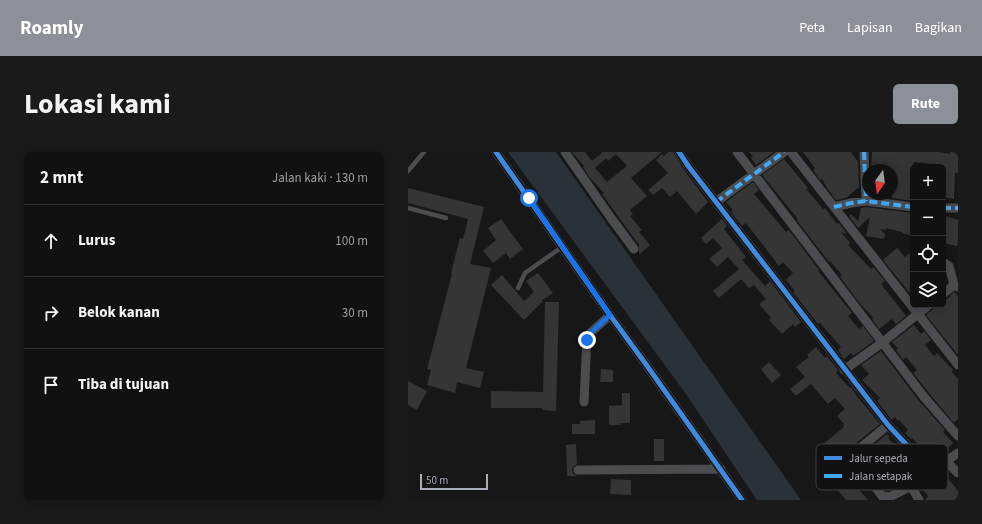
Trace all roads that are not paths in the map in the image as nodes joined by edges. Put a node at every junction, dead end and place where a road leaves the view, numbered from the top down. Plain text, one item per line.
1 (424, 152) edge
2 (496, 152) edge
3 (565, 152) edge
4 (679, 152) edge
5 (737, 152) edge
6 (784, 152) edge
7 (791, 152) edge
8 (864, 152) edge
9 (408, 171) edge
10 (754, 175) junction
11 (866, 201) junction
12 (716, 202) junction
13 (834, 207) junction
14 (910, 207) edge
15 (408, 208) edge
16 (946, 208) edge
17 (958, 208) edge
18 (446, 218) dead end
19 (562, 247) junction
20 (634, 249) dead end
21 (946, 264) edge
22 (956, 286) edge
23 (518, 288) dead end
24 (946, 292) edge
25 (925, 308) edge
26 (610, 315) junction
27 (917, 315) junction
28 (883, 342) junction
29 (958, 365) edge
30 (844, 370) junction
31 (584, 402) dead end
32 (888, 425) junction
33 (958, 436) edge
34 (865, 444) edge
35 (906, 444) edge
36 (958, 453) edge
37 (948, 460) edge
38 (948, 463) edge
39 (721, 469) junction
40 (578, 470) dead end
41 (958, 473) edge
42 (878, 490) edge
43 (904, 490) edge
44 (913, 490) edge
45 (742, 500) edge
46 (919, 500) edge

1 - 9 lane
2 - 19 street
3 - 20 street
4 - 12 street
5 - 10 street
6 - 10 street
7 - 13 street
8 - 11 street
10 - 12 street
10 - 28 street
11 - 13 street
11 - 14 street
12 - 30 street
13 - 27 street
15 - 18 lane
16 - 17 street
19 - 23 lane
19 - 26 street
21 - 22 street
22 - 24 street
25 - 27 street
26 - 31 street
26 - 39 street
27 - 28 street
27 - 29 street
28 - 30 street
28 - 33 street
30 - 32 street
32 - 34 street
32 - 35 street
36 - 37 street
38 - 41 street
39 - 40 street
39 - 45 street
42 - 43 street
44 - 46 street

